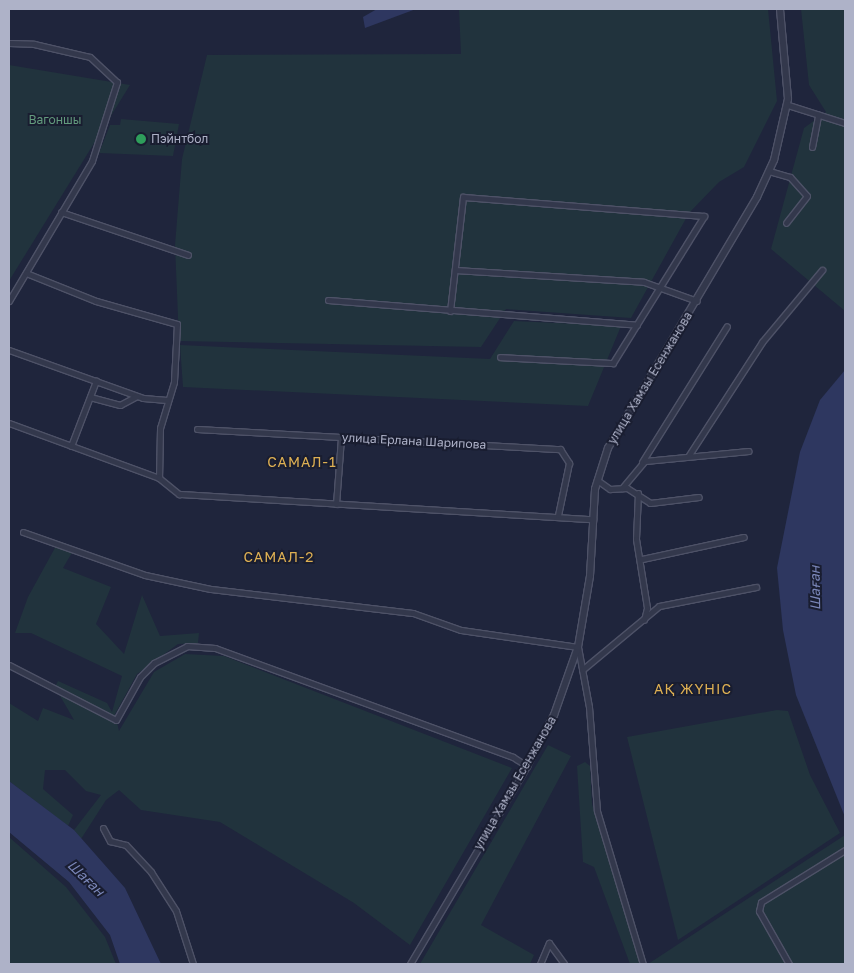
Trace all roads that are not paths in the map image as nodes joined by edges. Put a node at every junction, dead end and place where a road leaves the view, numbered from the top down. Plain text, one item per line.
1 (780, 9) edge
2 (9, 43) edge
3 (788, 105) junction
4 (818, 115) junction
5 (845, 123) edge
6 (812, 147) dead end
7 (769, 171) junction
8 (61, 212) junction
9 (786, 223) dead end
10 (188, 255) dead end
11 (454, 270) junction
12 (822, 270) dead end
13 (26, 273) junction
14 (662, 286) junction
15 (328, 300) dead end
16 (9, 301) edge
17 (698, 301) junction
18 (450, 310) junction
19 (636, 325) junction
20 (727, 326) dead end
21 (9, 350) edge
22 (500, 357) dead end
23 (96, 381) junction
24 (137, 396) junction
25 (90, 397) junction
26 (167, 400) junction
27 (9, 423) edge
28 (197, 429) dead end
29 (341, 437) junction
30 (71, 446) junction
31 (749, 451) dead end
32 (689, 455) junction
33 (642, 462) junction
34 (159, 478) junction
35 (597, 480) junction
36 (622, 488) junction
37 (638, 493) junction
38 (699, 497) dead end
39 (336, 504) junction
40 (558, 515) junction
41 (593, 519) junction
42 (23, 532) dead end
43 (744, 537) dead end
44 (642, 559) junction
45 (756, 587) dead end
46 (644, 620) junction
47 (578, 647) junction
48 (9, 665) edge
49 (582, 670) junction
50 (527, 766) junction
51 (103, 828) dead end
52 (845, 850) edge
53 (193, 964) edge
54 (410, 964) edge
55 (540, 964) edge
56 (564, 964) edge
57 (643, 964) edge
58 (788, 964) edge

1 - 3 street, улица Хамзы Есенжанова
2 - 8 street
3 - 4 street
3 - 7 street, улица Хамзы Есенжанова
4 - 5 street
4 - 6 street
7 - 9 street
7 - 17 street, улица Хамзы Есенжанова
8 - 10 street
8 - 13 street
11 - 14 street
11 - 14 street
11 - 18 street
12 - 32 street
13 - 16 street
13 - 26 street
14 - 17 street
14 - 19 street
15 - 18 street
17 - 35 street, улица Хамзы Есенжанова
18 - 19 street
19 - 22 street
20 - 33 street
21 - 23 street
23 - 24 street
23 - 25 street
24 - 25 street
24 - 26 street
25 - 30 street
26 - 34 street
27 - 30 street
28 - 29 street, улица Ерлана Шарипова
29 - 39 street
29 - 40 street, улица Ерлана Шарипова
30 - 34 street
31 - 32 street
32 - 33 street
33 - 36 street
34 - 39 street
35 - 36 street
35 - 41 street, улица Хамзы Есенжанова
36 - 37 street
37 - 38 street
37 - 44 street
39 - 40 street
40 - 41 street
41 - 47 street, улица Хамзы Есенжанова
42 - 47 street
43 - 44 street
44 - 46 street
45 - 46 street
46 - 49 street
47 - 49 street
47 - 50 street, улица Хамзы Есенжанова
48 - 50 street
49 - 57 street
50 - 54 street, улица Хамзы Есенжанова
51 - 53 street
52 - 58 street
55 - 56 street

